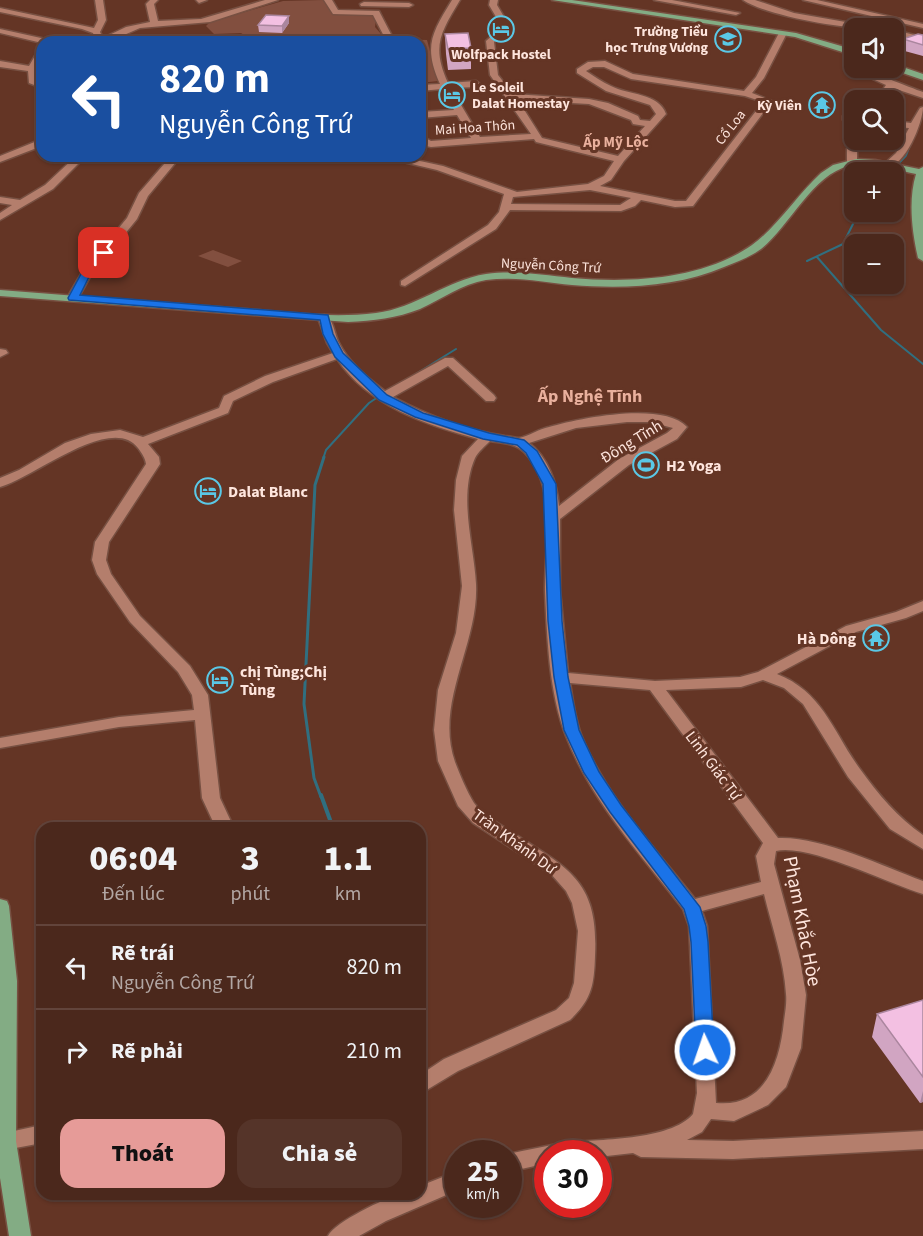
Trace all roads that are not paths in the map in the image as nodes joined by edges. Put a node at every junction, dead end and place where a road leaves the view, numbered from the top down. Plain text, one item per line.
1 (99, 0) edge
2 (154, 0) edge
3 (274, 0) edge
4 (456, 0) edge
5 (494, 0) edge
6 (556, 0) edge
7 (658, 0) edge
8 (807, 0) edge
9 (330, 2) edge
10 (748, 2) edge
11 (409, 5) dead end
12 (0, 10) edge
13 (736, 13) junction
14 (154, 22) junction
15 (844, 23) edge
16 (725, 25) junction
17 (844, 25) edge
18 (923, 26) edge
19 (0, 31) edge
20 (96, 32) junction
21 (783, 33) junction
22 (98, 36) edge
23 (113, 36) edge
24 (388, 36) edge
25 (904, 36) edge
26 (36, 39) edge
27 (923, 41) edge
28 (844, 49) edge
29 (36, 62) edge
30 (0, 64) edge
31 (32, 69) junction
32 (904, 70) edge
33 (923, 77) edge
34 (875, 78) edge
35 (36, 83) edge
36 (476, 84) dead end
37 (891, 84) junction
38 (444, 86) junction
39 (426, 88) edge
40 (887, 90) edge
41 (746, 94) junction
42 (923, 95) edge
43 (511, 97) junction
44 (923, 110) edge
45 (461, 112) junction
46 (426, 115) edge
47 (653, 124) junction
48 (904, 125) edge
49 (912, 126) junction
50 (535, 136) junction
51 (478, 141) junction
52 (426, 143) edge
53 (36, 145) edge
54 (29, 149) junction
55 (852, 150) edge
56 (36, 151) edge
57 (0, 159) edge
58 (620, 159) junction
59 (72, 162) edge
60 (171, 162) edge
61 (412, 162) edge
62 (857, 162) edge
63 (893, 162) edge
64 (844, 164) edge
65 (904, 170) edge
66 (922, 174) edge
67 (590, 187) junction
68 (509, 194) junction
69 (639, 196) junction
70 (0, 200) edge
71 (23, 204) junction
72 (506, 207) junction
73 (0, 217) edge
74 (923, 258) edge
75 (405, 283) dead end
76 (0, 292) edge
77 (73, 298) junction
78 (324, 318) junction
79 (338, 355) junction
80 (383, 397) junction
81 (490, 398) dead end
82 (487, 437) junction
83 (142, 442) junction
84 (520, 442) junction
85 (0, 483) edge
86 (552, 518) junction
87 (923, 605) edge
88 (764, 675) junction
89 (561, 677) junction
90 (655, 686) junction
91 (201, 714) junction
92 (0, 743) edge
93 (222, 822) edge
94 (772, 843) junction
95 (923, 843) edge
96 (770, 886) junction
97 (923, 888) edge
98 (0, 906) edge
99 (691, 907) junction
100 (2, 956) edge
101 (426, 1082) edge
102 (706, 1110) junction
103 (36, 1137) edge
104 (923, 1140) edge
105 (612, 1146) edge
106 (616, 1146) junction
107 (4, 1150) edge
108 (444, 1186) edge
109 (426, 1194) edge
110 (411, 1200) edge
111 (20, 1236) edge
112 (339, 1236) edge

1 - 20 street
2 - 14 street
3 - 14 street
4 - 38 street
5 - 43 street
6 - 16 main road
7 - 13 street
8 - 18 street
9 - 11 street
9 - 24 street
10 - 13 street
10 - 15 street
10 - 17 street
12 - 20 street
13 - 16 street
14 - 23 street
16 - 21 main road
19 - 26 street
20 - 22 street
21 - 28 main road
21 - 41 street
25 - 27 street
29 - 31 street
30 - 31 street
31 - 35 street
32 - 33 main road
34 - 37 street
36 - 38 street
37 - 40 street
37 - 42 street
38 - 39 street
38 - 45 street
41 - 47 street, Cổ Loa
41 - 69 street, Cổ Loa
43 - 47 street
43 - 50 street
44 - 49 street
45 - 46 street
45 - 51 street
47 - 58 street
48 - 49 street
49 - 63 street
50 - 51 street, Mai Hoa Thôn
50 - 58 street
51 - 52 street, Mai Hoa Thôn
53 - 54 street
54 - 56 street
54 - 57 street
55 - 62 street
58 - 67 street
59 - 71 street
60 - 77 street
61 - 68 street
64 - 78 main road, Nguyễn Công Trứ
65 - 66 main road
66 - 74 main road
67 - 68 street
67 - 69 street, Cổ Loa
68 - 72 street
69 - 72 street
70 - 71 street
71 - 73 street
72 - 75 street
76 - 77 main road, Nguyễn Công Trứ
77 - 78 main road, Nguyễn Công Trứ
78 - 79 street
79 - 80 street
79 - 83 street
80 - 81 street
80 - 82 street
82 - 84 street
82 - 101 street, Trần Khánh Dư
83 - 85 street
83 - 91 street
84 - 86 street
84 - 86 street, Đông Tĩnh
86 - 89 street
87 - 88 street
88 - 90 street
88 - 95 street
89 - 90 street
89 - 99 street
90 - 94 street, Linh Giác Tự
91 - 92 street
91 - 93 street
94 - 96 street, Phạm Khắc Hòe
94 - 97 street, Phạm Khắc Hòe
96 - 99 street
96 - 102 street, Phạm Khắc Hòe
98 - 100 main road
99 - 102 street
100 - 107 main road
102 - 106 street
103 - 107 street
104 - 106 street
105 - 106 street
107 - 111 main road
108 - 109 street
110 - 112 street

